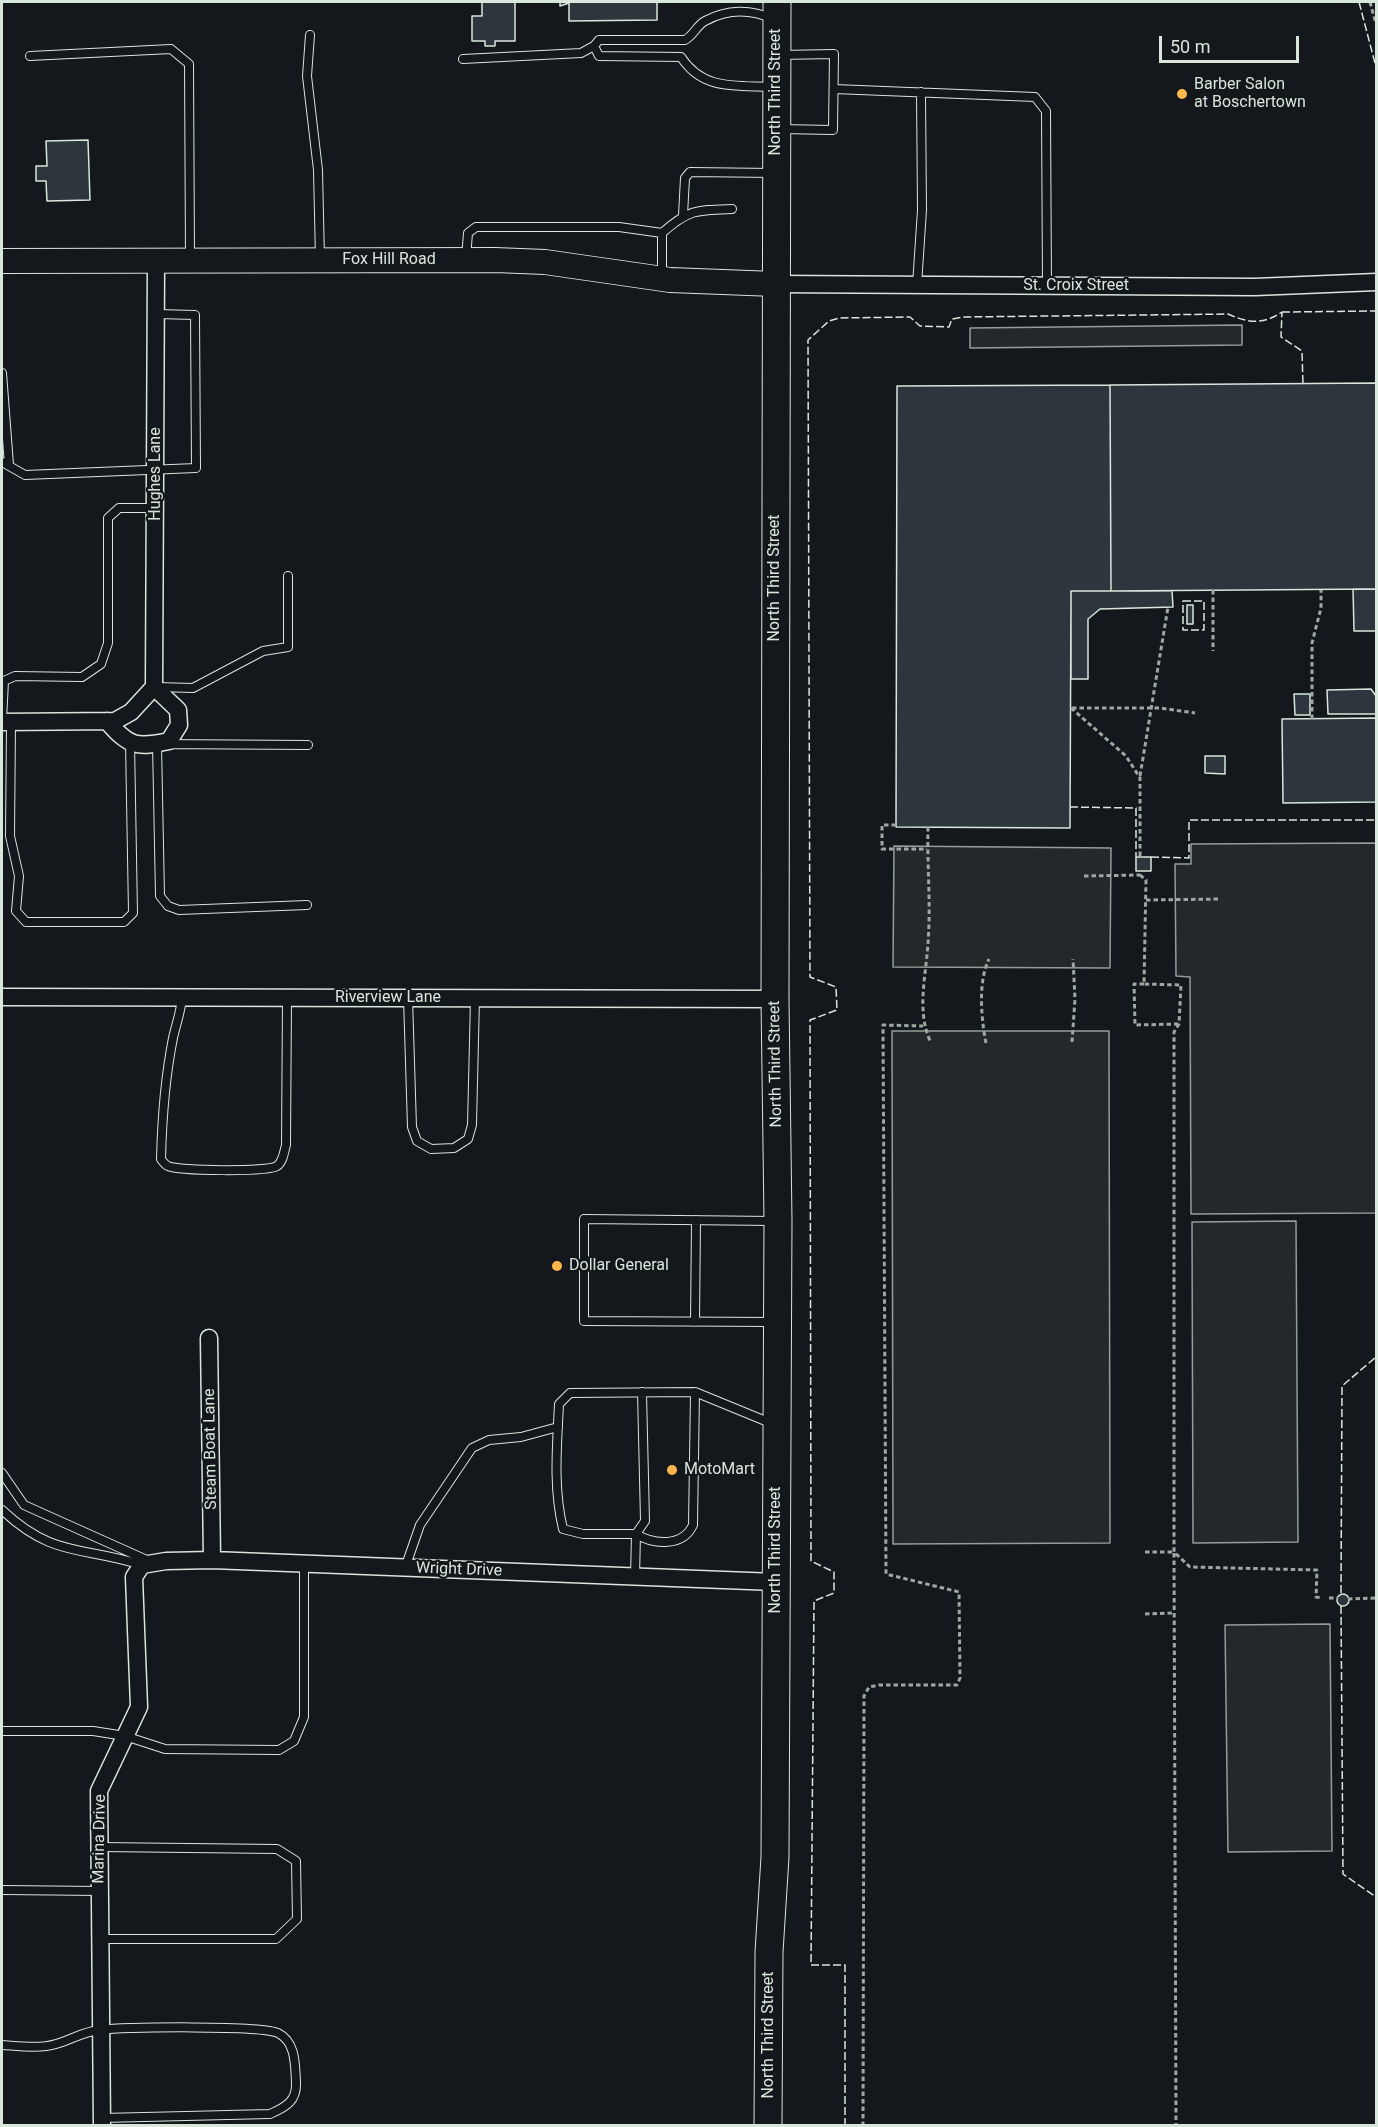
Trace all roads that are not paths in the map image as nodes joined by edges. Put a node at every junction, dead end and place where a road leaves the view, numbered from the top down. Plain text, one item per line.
1 (776, 11) edge
2 (310, 35) dead end
3 (594, 46) junction
4 (776, 55) junction
5 (30, 56) dead end
6 (463, 59) dead end
7 (776, 88) junction
8 (834, 89) junction
9 (921, 92) junction
10 (776, 129) junction
11 (776, 173) junction
12 (732, 209) dead end
13 (683, 215) junction
14 (662, 233) junction
15 (320, 260) junction
16 (465, 260) junction
17 (2, 261) edge
18 (156, 261) junction
19 (190, 261) junction
20 (662, 280) junction
21 (1377, 282) edge
22 (775, 284) junction
23 (917, 285) junction
24 (1047, 286) junction
25 (157, 314) junction
26 (2, 373) edge
27 (5, 464) edge
28 (156, 470) junction
29 (156, 508) junction
30 (288, 576) dead end
31 (154, 687) junction
32 (107, 721) junction
33 (5, 722) edge
34 (130, 741) junction
35 (157, 744) junction
36 (308, 745) dead end
37 (307, 905) dead end
38 (2, 997) edge
39 (182, 997) junction
40 (287, 998) junction
41 (408, 998) junction
42 (475, 998) junction
43 (775, 999) junction
44 (696, 1220) junction
45 (778, 1221) junction
46 (695, 1322) junction
47 (777, 1322) junction
48 (209, 1338) dead end
49 (642, 1392) junction
50 (695, 1392) junction
51 (776, 1425) junction
52 (558, 1427) junction
53 (2, 1473) edge
54 (2, 1510) edge
55 (636, 1534) junction
56 (212, 1560) junction
57 (147, 1564) junction
58 (304, 1564) junction
59 (405, 1568) junction
60 (635, 1577) junction
61 (776, 1582) junction
62 (2, 1731) edge
63 (125, 1736) junction
64 (99, 1847) junction
65 (2, 1890) edge
66 (100, 1891) junction
67 (100, 1939) junction
68 (101, 2029) junction
69 (2, 2045) edge
70 (102, 2122) edge
71 (768, 2126) edge

1 - 3 lane
1 - 4 main road, North Third Street
2 - 15 lane
3 - 6 lane
3 - 7 lane
4 - 7 main road, North Third Street
4 - 8 lane
5 - 19 lane
7 - 10 main road, North Third Street
8 - 9 lane
8 - 10 lane
9 - 23 lane
9 - 24 lane
10 - 11 main road, North Third Street
11 - 13 lane
11 - 22 main road, North Third Street
12 - 13 lane
13 - 14 lane
14 - 16 lane
14 - 20 lane
15 - 16 street, Fox Hill Road
15 - 19 street, Fox Hill Road
16 - 20 street, Fox Hill Road
17 - 18 street, Fox Hill Road
18 - 19 street, Fox Hill Road
18 - 25 street, Hughes Lane
20 - 22 street, Fox Hill Road
21 - 24 street, St. Croix Street
22 - 23 street, St. Croix Street
22 - 43 main road, North Third Street
23 - 24 street, St. Croix Street
25 - 28 street, Hughes Lane
25 - 28 lane
26 - 27 lane
27 - 28 lane
28 - 29 street, Hughes Lane
29 - 31 street, Hughes Lane
29 - 33 lane
30 - 31 lane
31 - 32 street
31 - 35 street
32 - 33 street
32 - 34 street
33 - 34 lane
34 - 35 street
35 - 36 lane
35 - 37 lane
38 - 39 street, Riverview Lane
39 - 40 street, Riverview Lane
39 - 40 lane
40 - 41 street, Riverview Lane
41 - 42 street, Riverview Lane
41 - 42 lane
42 - 43 street, Riverview Lane
43 - 45 main road, North Third Street
44 - 45 lane
44 - 46 lane
44 - 46 lane
45 - 47 main road, North Third Street
46 - 47 lane
47 - 51 main road, North Third Street
48 - 56 street, Steam Boat Lane
49 - 50 lane
49 - 52 lane
49 - 55 lane
50 - 51 lane
50 - 55 lane
51 - 61 main road, North Third Street
52 - 55 lane
52 - 59 lane
53 - 57 lane
54 - 57 lane
55 - 60 lane
56 - 57 street, Wright Drive
56 - 58 street, Wright Drive
57 - 63 street, Marina Drive
58 - 59 street, Wright Drive
58 - 63 lane
59 - 60 street, Wright Drive
60 - 61 street, Wright Drive
61 - 71 main road, North Third Street
62 - 63 lane
63 - 64 street, Marina Drive
64 - 66 street, Marina Drive
64 - 67 lane
65 - 66 lane
66 - 67 street, Marina Drive
67 - 68 street, Marina Drive
68 - 69 lane
68 - 70 street, Marina Drive
68 - 70 lane

